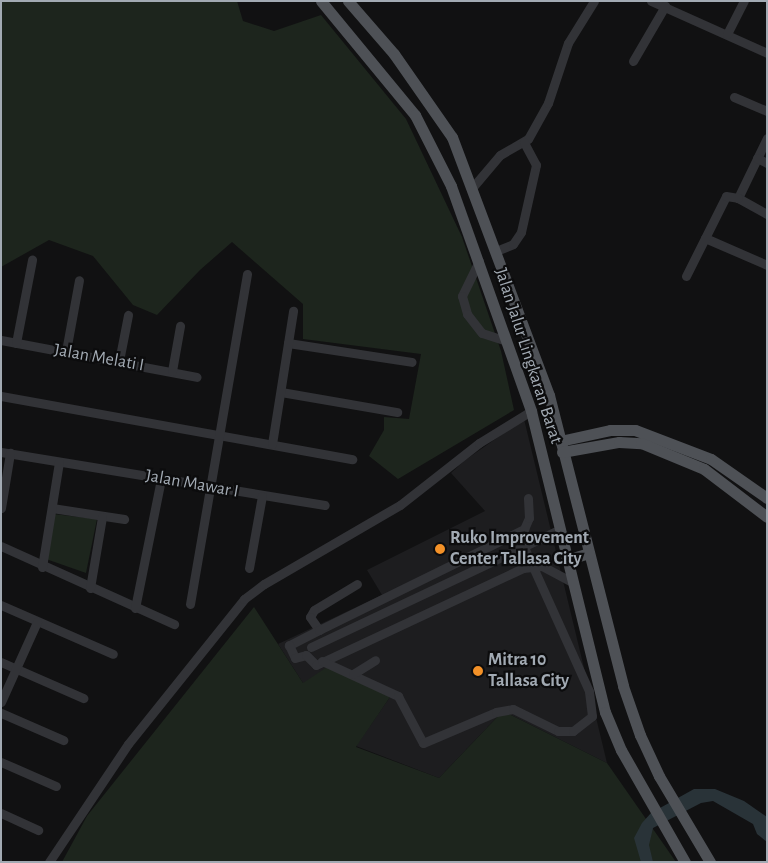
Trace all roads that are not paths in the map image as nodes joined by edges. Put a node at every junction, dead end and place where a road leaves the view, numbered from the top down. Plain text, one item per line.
1 (321, 1) edge
2 (347, 1) edge
3 (594, 1) edge
4 (651, 1) edge
5 (744, 1) edge
6 (665, 6) junction
7 (332, 13) junction
8 (727, 34) junction
9 (767, 53) edge
10 (633, 61) dead end
11 (734, 97) dead end
12 (767, 111) edge
13 (767, 138) edge
14 (524, 142) junction
15 (757, 158) junction
16 (767, 163) edge
17 (472, 188) junction
18 (738, 198) junction
19 (767, 214) edge
20 (705, 238) junction
21 (496, 251) junction
22 (32, 260) dead end
23 (479, 260) junction
24 (767, 265) edge
25 (247, 274) dead end
26 (686, 276) dead end
27 (79, 280) dead end
28 (293, 311) dead end
29 (128, 315) dead end
30 (180, 326) dead end
31 (1, 340) edge
32 (508, 341) junction
33 (16, 343) junction
34 (288, 343) junction
35 (66, 351) junction
36 (119, 361) junction
37 (412, 362) dead end
38 (172, 371) junction
39 (196, 377) dead end
40 (281, 392) junction
41 (1, 396) edge
42 (531, 411) junction
43 (397, 412) dead end
44 (220, 434) junction
45 (272, 444) junction
46 (561, 447) junction
47 (6, 452) edge
48 (352, 459) dead end
49 (60, 462) junction
50 (161, 479) junction
51 (210, 487) junction
52 (262, 496) junction
53 (528, 498) dead end
54 (767, 498) edge
55 (325, 505) dead end
56 (1, 508) edge
57 (52, 508) junction
58 (102, 517) junction
59 (767, 517) edge
60 (124, 520) dead end
61 (559, 530) junction
62 (1, 546) edge
63 (524, 546) junction
64 (476, 552) junction
65 (589, 554) junction
66 (566, 560) junction
67 (533, 566) junction
68 (42, 567) junction
69 (482, 567) junction
70 (249, 568) dead end
71 (436, 573) junction
72 (572, 582) junction
73 (358, 584) dead end
74 (442, 586) junction
75 (90, 588) junction
76 (397, 592) junction
77 (190, 604) dead end
78 (1, 605) edge
79 (403, 605) junction
80 (135, 608) junction
81 (354, 613) junction
82 (37, 622) junction
83 (174, 624) dead end
84 (360, 626) junction
85 (319, 630) junction
86 (306, 636) junction
87 (309, 651) junction
88 (113, 654) dead end
89 (375, 660) dead end
90 (322, 661) junction
91 (1, 662) edge
92 (16, 669) junction
93 (353, 674) junction
94 (83, 698) dead end
95 (1, 702) edge
96 (1, 713) edge
97 (63, 740) dead end
98 (1, 762) edge
99 (56, 786) dead end
100 (1, 813) edge
101 (38, 830) dead end
102 (49, 862) edge
103 (685, 862) edge
104 (710, 862) edge

1 - 7 main road, Jalan Jalur Lingkaran Barat
2 - 7 main road
2 - 17 main road, Jalan Jalur Lingkaran Barat
3 - 14 street
4 - 6 street
5 - 8 street
6 - 8 street
6 - 10 street
7 - 23 main road, Jalan Jalur Lingkaran Barat
8 - 9 street
11 - 12 street
13 - 15 street
14 - 17 street
14 - 21 street
15 - 16 street
15 - 18 street
17 - 21 main road, Jalan Jalur Lingkaran Barat
18 - 19 street
18 - 20 street
20 - 24 street
20 - 26 street
21 - 46 main road, Jalan Jalur Lingkaran Barat
22 - 33 street
23 - 32 main road, Jalan Jalur Lingkaran Barat
23 - 32 street
25 - 44 street
27 - 35 street
28 - 34 street
29 - 36 street
30 - 38 street
31 - 33 street, Jalan Melati I
32 - 42 main road, Jalan Jalur Lingkaran Barat
33 - 35 street, Jalan Melati I
34 - 37 street
34 - 40 street
35 - 36 street, Jalan Melati I
36 - 38 street, Jalan Melati I
38 - 39 street, Jalan Melati I
40 - 43 street
40 - 45 street
41 - 44 street
42 - 61 main road, Jalan Jalur Lingkaran Barat
42 - 102 street
44 - 45 street
44 - 51 street
45 - 48 street
46 - 54 main road
46 - 59 main road
46 - 65 main road, Jalan Jalur Lingkaran Barat
47 - 49 street, Jalan Mawar I
47 - 56 street
49 - 50 street, Jalan Mawar I
49 - 57 street
50 - 51 street, Jalan Mawar I
50 - 80 street
51 - 52 street, Jalan Mawar I
51 - 77 street
52 - 55 street, Jalan Mawar I
52 - 70 street
53 - 64 street
57 - 58 street
57 - 68 street
58 - 60 street
58 - 75 street
61 - 63 street
61 - 66 main road, Jalan Jalur Lingkaran Barat
62 - 68 street
63 - 67 street
63 - 69 street
64 - 69 street
64 - 71 street
65 - 66 main road
65 - 104 main road, Jalan Jalur Lingkaran Barat
66 - 72 main road, Jalan Jalur Lingkaran Barat
67 - 72 street
67 - 90 street
67 - 93 street
68 - 75 street
69 - 74 street
71 - 74 street
71 - 76 street
72 - 103 main road, Jalan Jalur Lingkaran Barat
73 - 85 street
74 - 79 street
75 - 80 street
76 - 79 street
76 - 81 street
78 - 82 street
79 - 84 street
80 - 83 street
81 - 84 street
81 - 85 street
82 - 88 street
82 - 92 street
84 - 87 street
85 - 86 street
86 - 87 street
86 - 87 street
87 - 90 street
89 - 93 street
90 - 93 street
91 - 92 street
92 - 94 street
92 - 95 street
96 - 97 street
98 - 99 street
100 - 101 street

